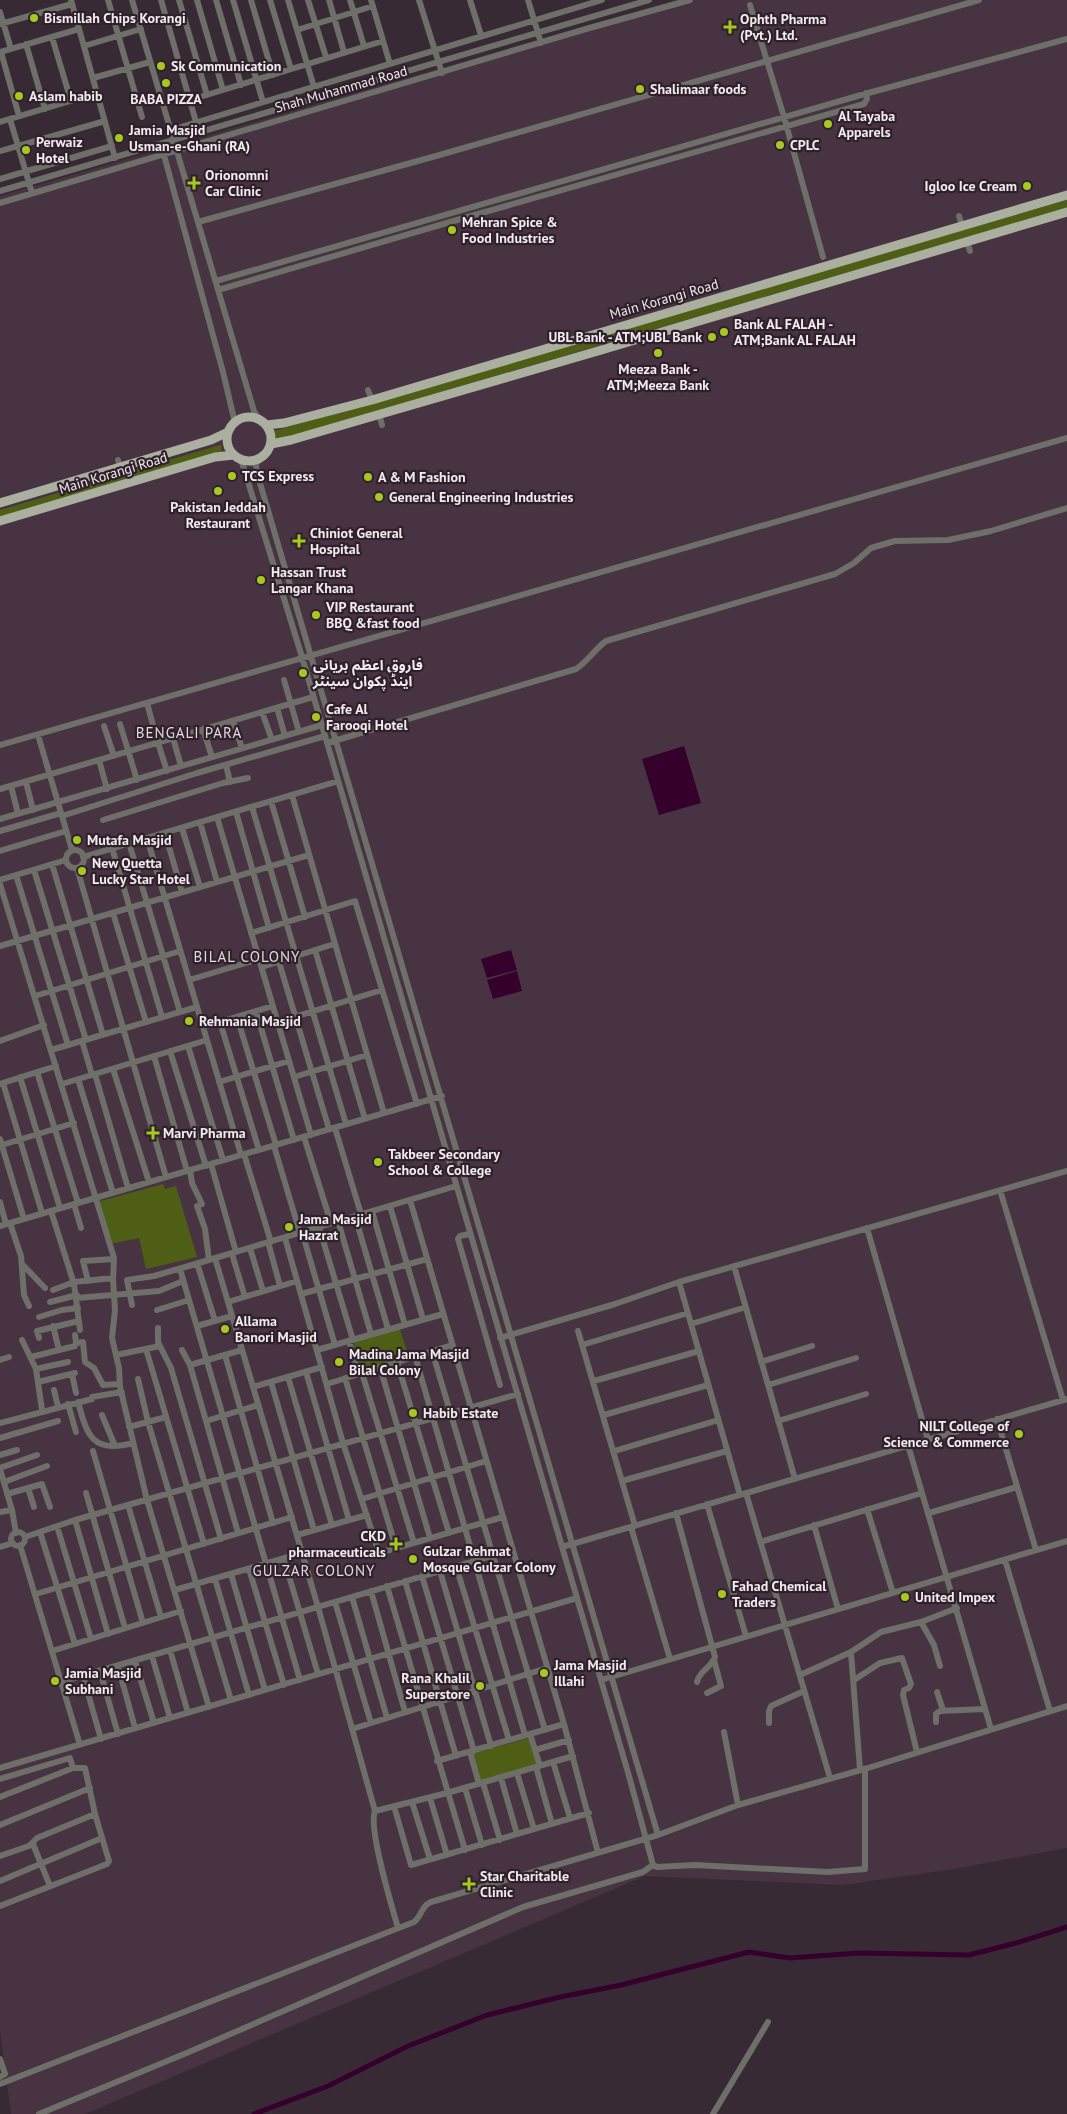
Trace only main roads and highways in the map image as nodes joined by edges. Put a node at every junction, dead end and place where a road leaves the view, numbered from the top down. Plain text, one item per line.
1 (1067, 195) edge
2 (1067, 212) edge
3 (267, 425) junction
4 (228, 432) junction
5 (271, 444) junction
6 (237, 457) junction
7 (0, 503) edge
8 (0, 521) edge

1 - 3 main road, Main Korangi Road
2 - 5 main road
3 - 4 main road
3 - 5 main road
4 - 6 main road
4 - 7 main road, Main Korangi Road
5 - 6 main road
6 - 8 main road, Main Korangi Road

